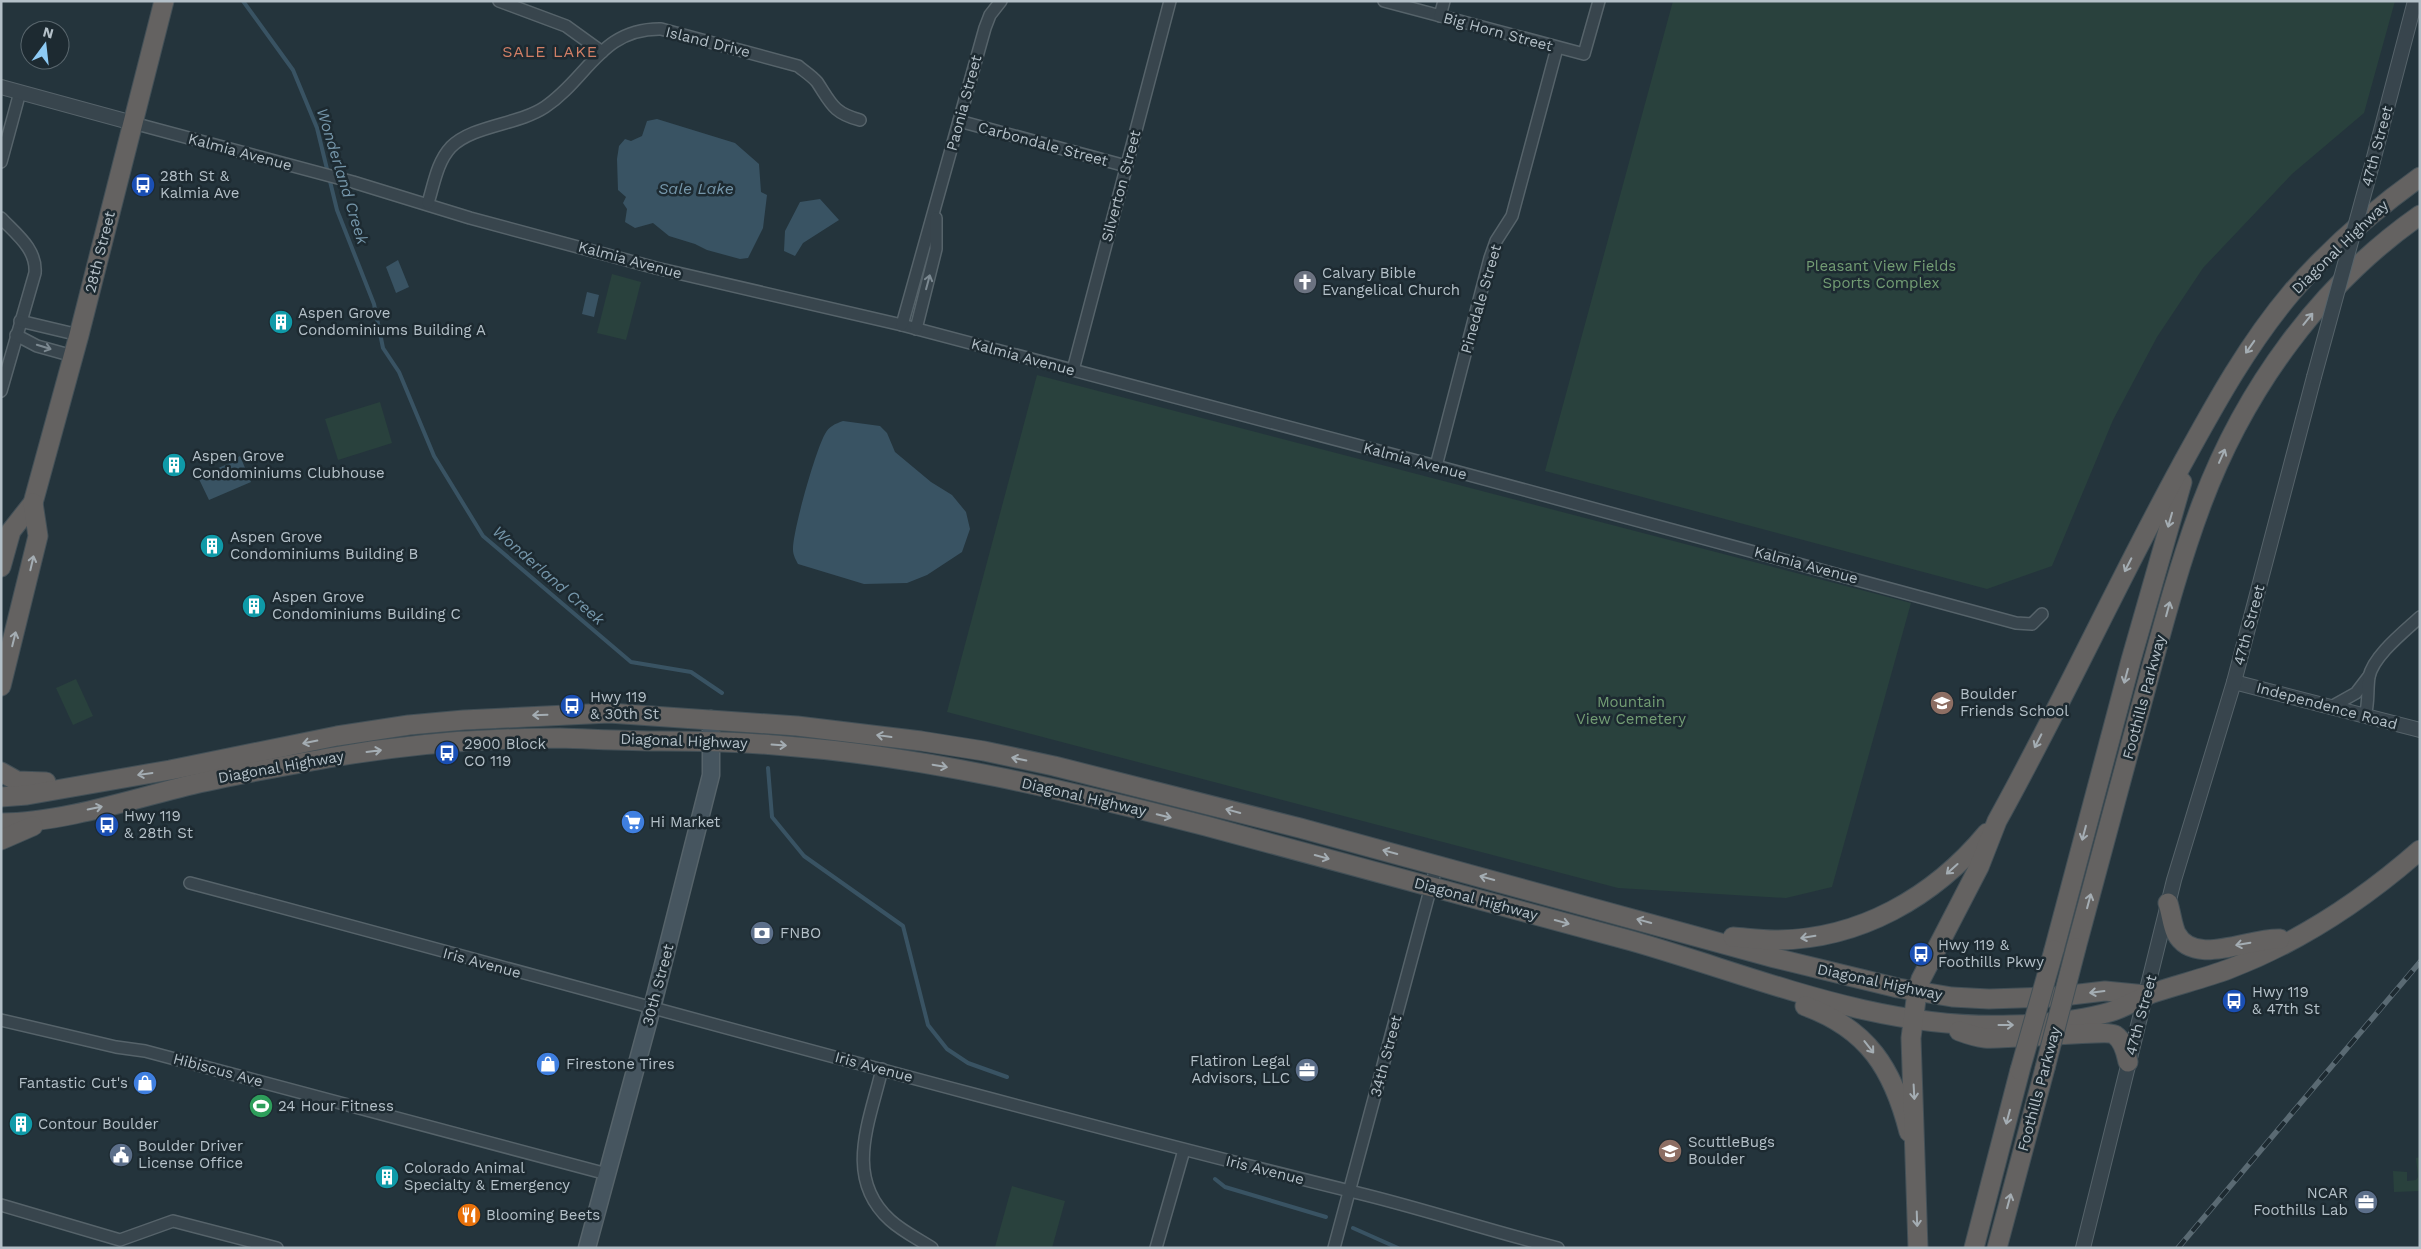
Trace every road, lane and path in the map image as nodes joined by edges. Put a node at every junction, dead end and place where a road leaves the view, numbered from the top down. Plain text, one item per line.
1 (164, 1) edge
2 (499, 1) edge
3 (1002, 1) edge
4 (1170, 1) edge
5 (1384, 1) edge
6 (1444, 1) edge
7 (1599, 1) edge
8 (2415, 1) edge
9 (1440, 16) junction
10 (1557, 48) junction
11 (602, 52) junction
12 (1, 87) edge
13 (20, 92) junction
14 (860, 120) dead end
15 (959, 121) junction
16 (133, 124) junction
17 (1, 162) edge
18 (1126, 166) junction
19 (2420, 177) edge
20 (428, 203) junction
21 (936, 209) junction
22 (2420, 214) edge
23 (1, 218) edge
24 (20, 321) junction
25 (902, 325) junction
26 (916, 329) junction
27 (16, 335) junction
28 (79, 335) junction
29 (73, 356) junction
30 (1073, 370) junction
31 (1, 391) edge
32 (2204, 424) junction
33 (1436, 466) junction
34 (33, 503) junction
35 (1, 567) edge
36 (2042, 614) dead end
37 (2420, 617) edge
38 (2369, 676) junction
39 (2234, 682) junction
40 (1, 686) edge
41 (2331, 707) junction
42 (2365, 716) junction
43 (712, 719) junction
44 (2420, 730) edge
45 (712, 741) junction
46 (1054, 766) junction
47 (1, 772) edge
48 (120, 777) junction
49 (1049, 788) junction
50 (1, 797) edge
51 (47, 818) junction
52 (1997, 821) junction
53 (1, 823) edge
54 (1, 840) edge
55 (2420, 850) edge
56 (1437, 864) junction
57 (190, 883) dead end
58 (1431, 887) junction
59 (2168, 903) junction
60 (1691, 934) junction
61 (2292, 940) junction
62 (1648, 946) junction
63 (1917, 992) junction
64 (2146, 995) junction
65 (652, 1008) junction
66 (1, 1020) edge
67 (1913, 1020) junction
68 (1939, 1023) junction
69 (2128, 1062) junction
70 (882, 1069) junction
71 (1184, 1150) junction
72 (1914, 1160) junction
73 (607, 1174) junction
74 (1349, 1191) junction
75 (1, 1205) edge
76 (277, 1248) edge
77 (587, 1248) edge
78 (932, 1248) edge
79 (1156, 1248) edge
80 (1334, 1248) edge
81 (1558, 1248) edge
82 (1918, 1248) edge
83 (1974, 1248) edge
84 (1997, 1248) edge
85 (2083, 1248) edge

1 - 16 highway, 28th Street
2 - 11 street
3 - 15 street, Paonia Street
4 - 18 street, Silverton Street
5 - 9 street, Big Horn Street
6 - 9 street
7 - 10 street, Big Horn Street
8 - 39 street, 47th Street, bridge
9 - 10 street, Big Horn Street
10 - 33 street, Pinedale Street
11 - 14 street, Island Drive
11 - 20 street, Island Drive
12 - 13 street, Kalmia Avenue
13 - 16 street, Kalmia Avenue
13 - 17 street
15 - 18 street, Carbondale Street
15 - 21 street, Paonia Street
16 - 20 street, Kalmia Avenue
16 - 28 highway, 28th Street
18 - 30 street, Silverton Street
19 -> 32 highway, Diagonal Highway
20 - 25 street, Kalmia Avenue
21 - 25 street, Paonia Street
26 -> 21 street, Paonia Street
84 -> 22 highway, Foothills Parkway, bridge
23 - 24 street
24 - 27 street
24 - 28 street
25 - 26 street, Kalmia Avenue
26 - 30 street, Kalmia Avenue
27 -> 29 street
27 - 31 street
28 - 29 highway, 28th Street
29 - 34 highway, 28th Street
30 - 33 street, Kalmia Avenue
32 -> 52 highway
32 -> 83 highway, Foothills Parkway, bridge
33 - 36 street, Kalmia Avenue
34 - 35 highway, 28th Street
40 -> 34 highway, 28th Street
37 - 38 street
38 - 41 street
38 - 42 street
39 - 41 street, Independence Road
39 - 59 street, 47th Street
41 - 42 street, Independence Road
42 - 44 street, Independence Road
43 - 45 main road, 30th Street
46 -> 43 highway, Diagonal Highway
43 -> 48 highway, Diagonal Highway
45 -> 49 highway, Diagonal Highway
51 -> 45 highway, Diagonal Highway
45 - 65 main road, 30th Street
46 - 49 highway
56 -> 46 highway, Diagonal Highway
47 - 48 highway
48 - 50 highway, Diagonal Highway
49 -> 58 highway, Diagonal Highway
51 - 53 highway, Diagonal Highway
51 - 54 highway
52 -> 60 highway
52 - 63 highway
55 - 61 highway, Diagonal Highway
56 - 58 street, 34th Street
60 -> 56 highway, Diagonal Highway
57 - 65 street, Iris Avenue
58 -> 62 highway, Diagonal Highway
58 - 74 street, 34th Street
61 -> 59 highway
59 - 64 street, 47th Street
60 - 63 highway, Diagonal Highway
61 - 64 highway, Diagonal Highway
62 - 67 highway, Diagonal Highway
62 -> 72 highway
64 -> 63 highway, Diagonal Highway
63 - 67 highway
68 -> 64 highway, Diagonal Highway
64 - 69 street, 47th Street
65 - 70 street, Iris Avenue
65 - 73 main road, 30th Street
66 - 73 street, Hibiscus Ave
67 - 68 highway, Diagonal Highway
67 -> 72 highway
68 - 69 highway
69 - 85 street, 47th Street
70 - 71 street, Iris Avenue
70 - 78 street
71 - 74 street, Iris Avenue
71 - 79 street
72 -> 82 highway
73 - 77 main road, 30th Street
74 - 80 street, 34th Street
74 - 81 street, Iris Avenue
75 - 76 street

